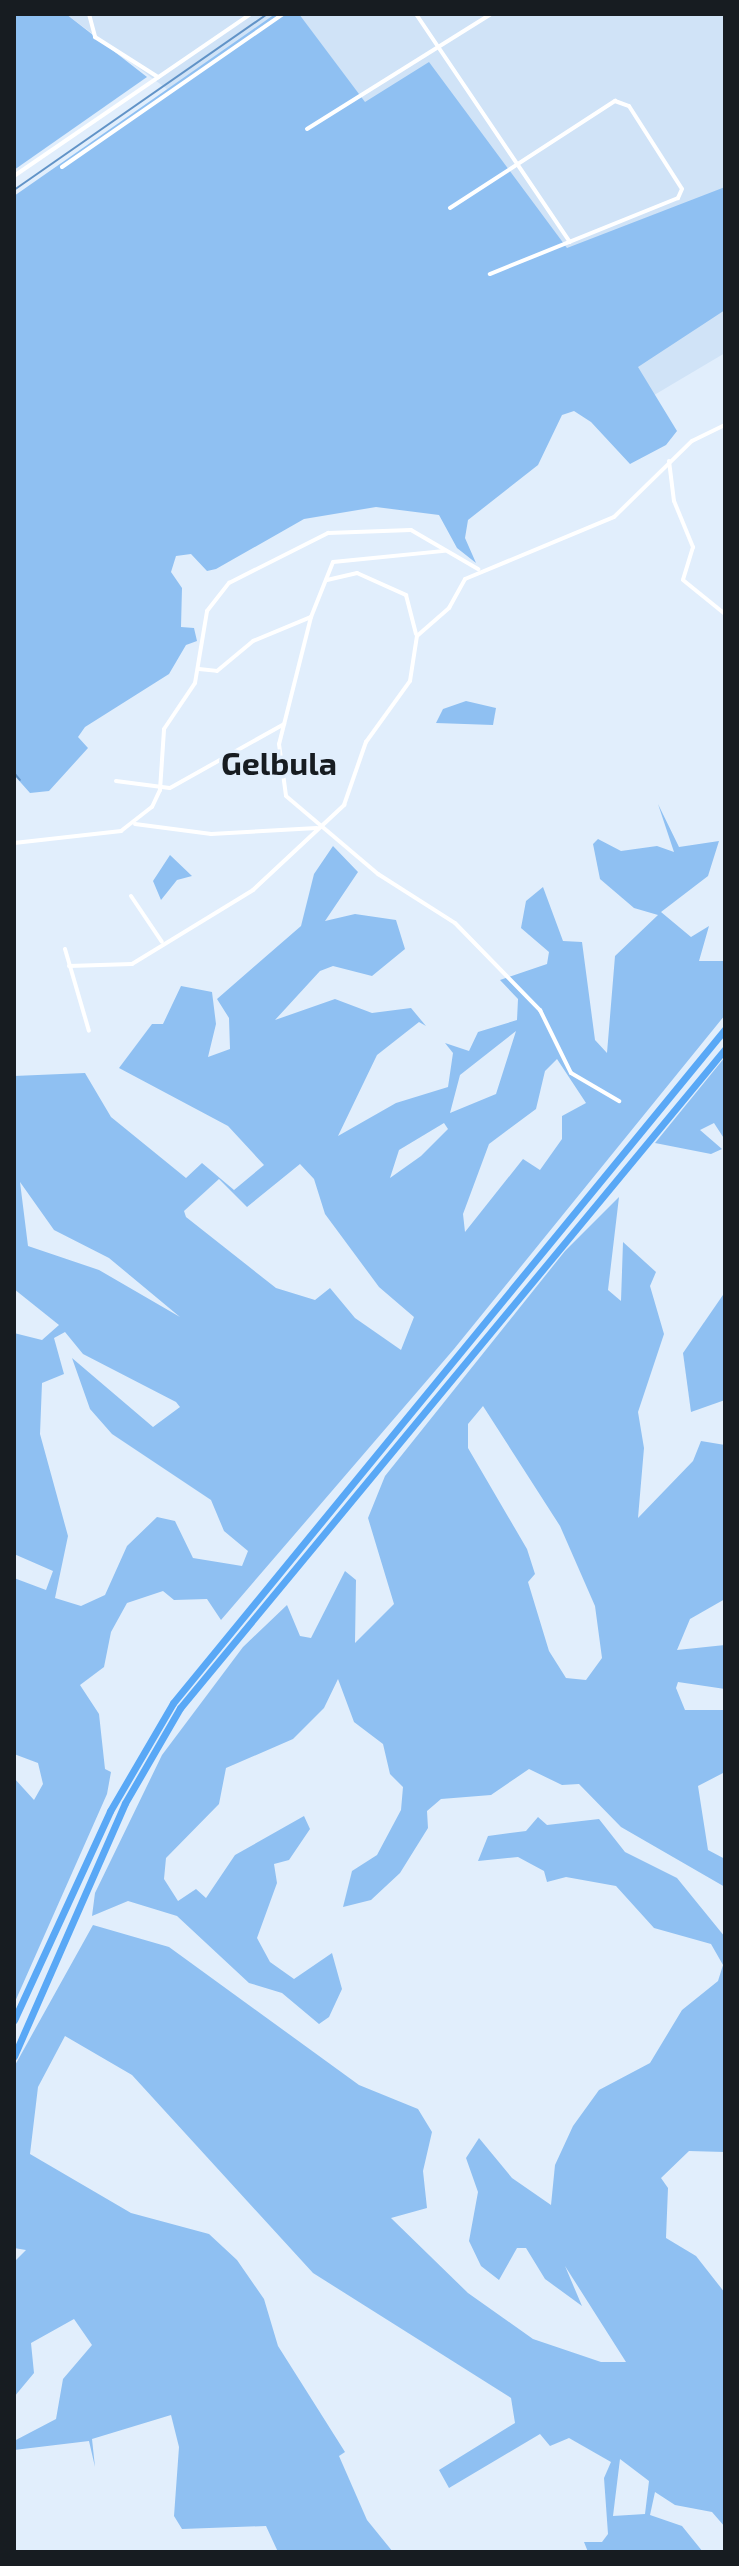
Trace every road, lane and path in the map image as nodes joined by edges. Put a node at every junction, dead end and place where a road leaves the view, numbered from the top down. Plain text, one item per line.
1 (86, 14) edge
2 (251, 14) edge
3 (283, 14) edge
4 (416, 14) edge
5 (491, 14) edge
6 (439, 48) junction
7 (158, 77) junction
8 (307, 129) dead end
9 (517, 165) junction
10 (62, 167) dead end
11 (14, 176) edge
12 (450, 208) dead end
13 (570, 242) junction
14 (490, 274) dead end
15 (725, 425) edge
16 (669, 461) junction
17 (447, 552) junction
18 (478, 569) junction
19 (325, 581) junction
20 (725, 614) edge
21 (311, 617) junction
22 (417, 636) junction
23 (199, 669) junction
24 (284, 724) junction
25 (116, 781) dead end
26 (160, 790) junction
27 (133, 824) junction
28 (320, 828) junction
29 (14, 843) edge
30 (131, 896) dead end
31 (162, 942) junction
32 (65, 949) dead end
33 (69, 966) junction
34 (725, 1029) edge
35 (89, 1031) dead end
36 (725, 1049) edge
37 (619, 1101) dead end
38 (14, 2020) edge
39 (14, 2056) edge

1 - 7 street
2 - 7 street
3 - 10 street
4 - 6 street
5 - 6 street
6 - 8 street
6 - 9 street
7 - 11 street
9 - 12 street
9 - 13 street
9 - 13 street
13 - 14 street
15 - 16 street
16 - 18 street
16 - 20 street
17 - 18 street
17 - 19 street
17 - 23 street
18 - 22 street
19 - 21 street
19 - 22 street
21 - 23 street
21 - 24 street
22 - 28 street
23 - 26 street
24 - 26 street
24 - 28 street
25 - 26 street
26 - 27 street
27 - 28 street
27 - 29 street
28 - 31 street
28 - 37 street
30 - 31 street
31 - 33 street
32 - 33 street
33 - 35 street
34 - 38 highway
36 - 39 highway

